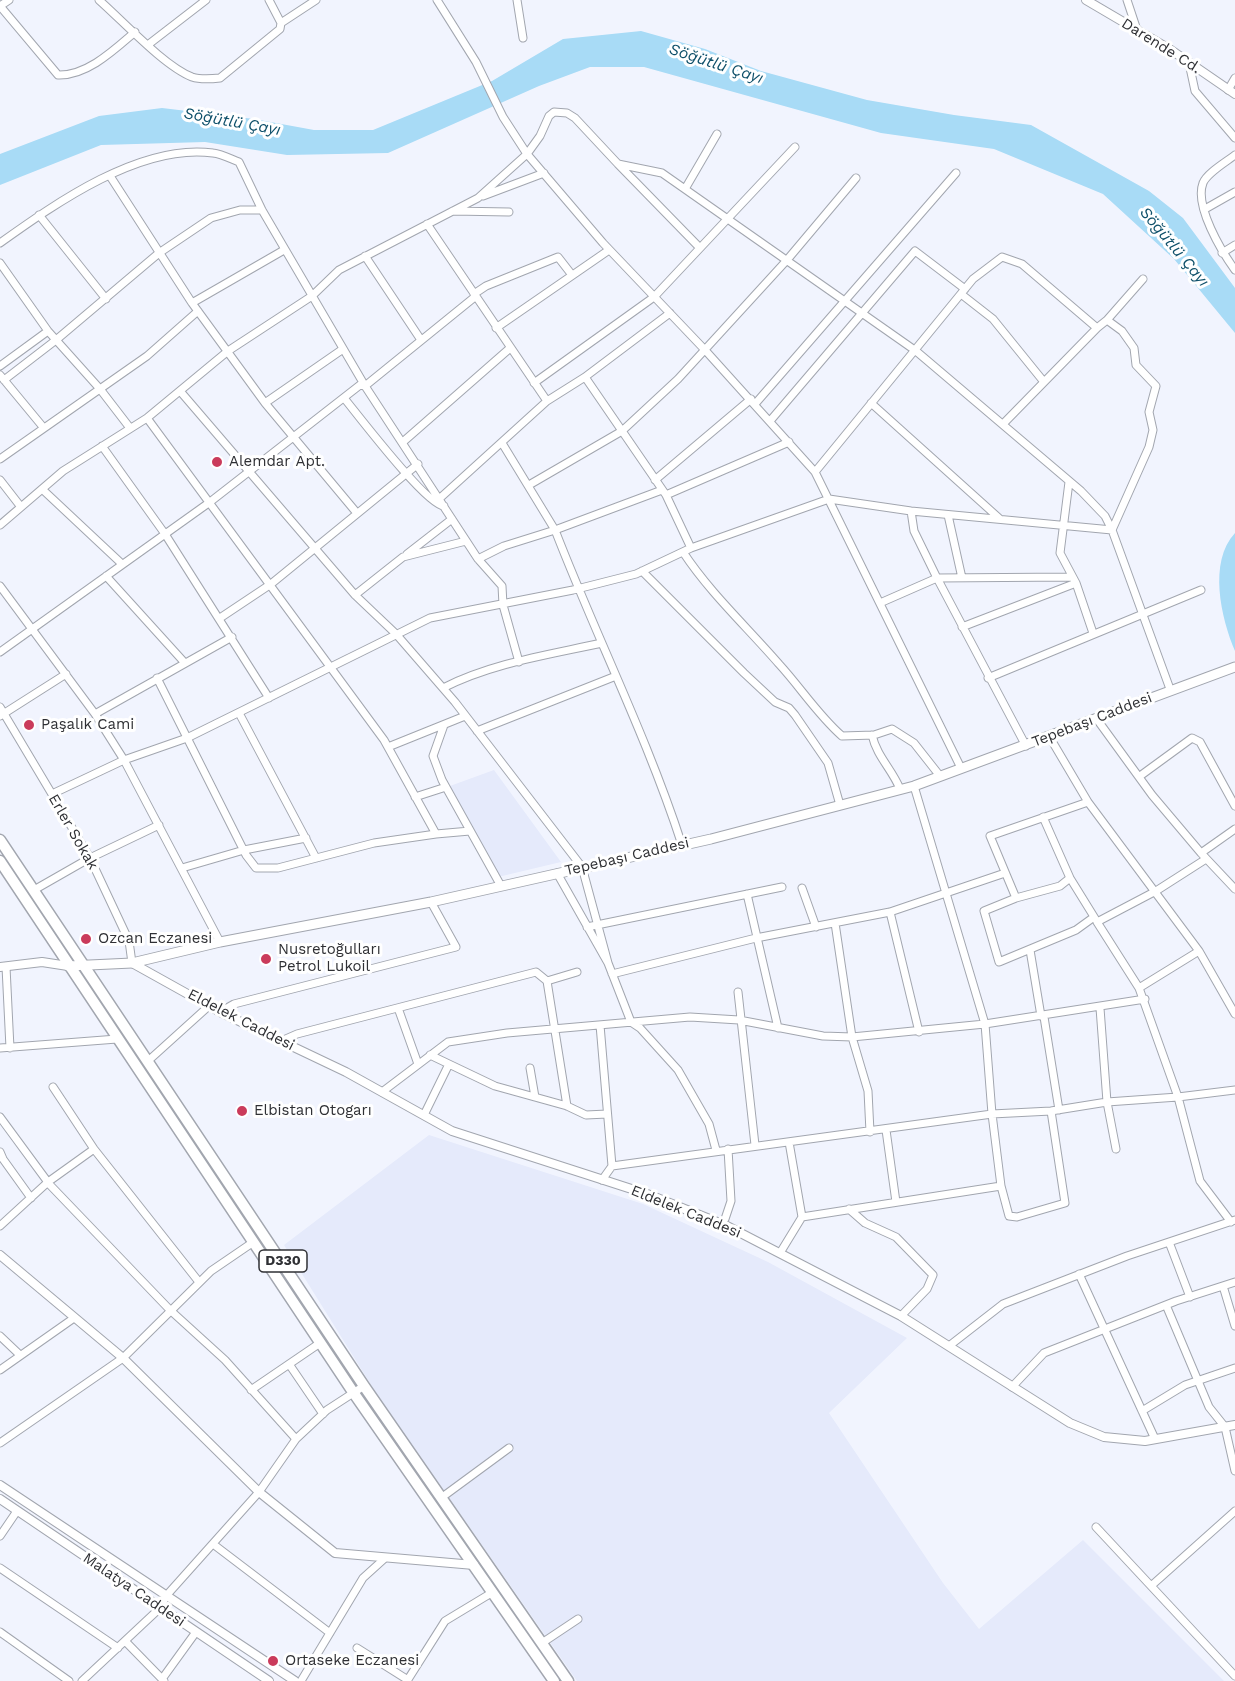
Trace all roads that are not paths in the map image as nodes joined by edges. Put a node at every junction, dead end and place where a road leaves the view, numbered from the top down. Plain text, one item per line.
1 (9, 0) edge
2 (99, 0) edge
3 (206, 0) edge
4 (269, 0) edge
5 (316, 0) edge
6 (437, 0) edge
7 (517, 0) edge
8 (1086, 0) edge
9 (1127, 0) edge
10 (0, 6) edge
11 (281, 23) junction
12 (1137, 30) junction
13 (135, 32) junction
14 (523, 38) dead end
15 (149, 45) junction
16 (1189, 63) junction
17 (1235, 78) edge
18 (1231, 92) edge
19 (717, 134) dead end
20 (1235, 138) edge
21 (795, 147) dead end
22 (527, 154) junction
23 (1235, 155) edge
24 (618, 164) junction
25 (544, 173) junction
26 (956, 173) dead end
27 (110, 176) junction
28 (856, 178) dead end
29 (686, 189) junction
30 (1235, 192) edge
31 (478, 198) junction
32 (1205, 208) junction
33 (262, 210) junction
34 (453, 211) junction
35 (509, 212) dead end
36 (39, 214) junction
37 (728, 221) junction
38 (427, 224) junction
39 (0, 243) edge
40 (1235, 245) edge
41 (699, 247) junction
42 (285, 250) junction
43 (609, 250) junction
44 (159, 253) junction
45 (1222, 253) junction
46 (365, 256) junction
47 (787, 261) junction
48 (0, 263) edge
49 (1235, 270) edge
50 (572, 276) junction
51 (1143, 279) dead end
52 (963, 291) junction
53 (475, 295) junction
54 (312, 296) junction
55 (654, 297) junction
56 (106, 299) junction
57 (844, 302) junction
58 (192, 303) junction
59 (198, 311) junction
60 (670, 313) junction
61 (862, 315) junction
62 (1107, 320) junction
63 (496, 328) junction
64 (1097, 328) junction
65 (48, 331) junction
66 (56, 340) junction
67 (421, 340) junction
68 (343, 349) junction
69 (509, 349) junction
70 (705, 350) junction
71 (228, 351) junction
72 (916, 351) junction
73 (0, 366) edge
74 (2, 377) edge
75 (585, 377) junction
76 (1044, 382) junction
77 (534, 383) junction
78 (365, 386) junction
79 (100, 388) junction
80 (180, 391) junction
81 (344, 398) junction
82 (547, 401) junction
83 (753, 402) junction
84 (266, 403) junction
85 (872, 403) junction
86 (147, 418) junction
87 (770, 421) junction
88 (1003, 424) junction
89 (43, 427) junction
90 (130, 428) junction
91 (622, 431) junction
92 (294, 435) junction
93 (404, 441) junction
94 (789, 442) junction
95 (502, 443) junction
96 (102, 446) junction
97 (0, 459) edge
98 (418, 464) junction
99 (250, 470) junction
100 (815, 472) junction
101 (406, 473) junction
102 (0, 480) edge
103 (656, 480) junction
104 (1069, 482) junction
105 (529, 485) junction
106 (42, 489) junction
107 (664, 492) junction
108 (439, 499) junction
109 (829, 499) junction
110 (210, 502) junction
111 (444, 506) junction
112 (21, 507) junction
113 (911, 511) junction
114 (356, 512) junction
115 (948, 514) junction
116 (452, 519) junction
117 (1000, 519) junction
118 (0, 525) edge
119 (1062, 526) junction
120 (555, 530) junction
121 (1112, 530) junction
122 (165, 534) junction
123 (466, 541) junction
124 (315, 546) junction
125 (687, 550) junction
126 (403, 557) junction
127 (478, 559) junction
128 (122, 564) junction
129 (642, 571) junction
130 (106, 576) junction
131 (1071, 577) junction
132 (937, 578) junction
133 (962, 578) junction
134 (1076, 583) junction
135 (271, 584) junction
136 (0, 586) edge
137 (578, 589) junction
138 (1201, 590) dead end
139 (355, 595) junction
140 (880, 603) junction
141 (503, 604) junction
142 (1141, 615) junction
143 (220, 618) junction
144 (962, 627) junction
145 (32, 630) junction
146 (396, 633) junction
147 (1093, 633) junction
148 (232, 637) junction
149 (602, 643) junction
150 (0, 652) edge
151 (184, 662) junction
152 (519, 662) junction
153 (1235, 667) edge
154 (330, 668) junction
155 (66, 674) junction
156 (616, 676) junction
157 (157, 678) junction
158 (988, 678) junction
159 (443, 688) junction
160 (1170, 689) junction
161 (269, 698) junction
162 (1, 712) edge
163 (239, 712) junction
164 (95, 714) junction
165 (465, 716) junction
166 (1096, 718) junction
167 (444, 725) junction
168 (477, 731) junction
169 (872, 735) junction
170 (1049, 736) junction
171 (187, 738) junction
172 (1026, 746) junction
173 (388, 747) junction
174 (124, 760) junction
175 (962, 768) junction
176 (940, 776) junction
177 (1140, 776) junction
178 (914, 786) junction
179 (446, 787) junction
180 (900, 789) junction
181 (52, 794) junction
182 (415, 797) junction
183 (1088, 802) junction
184 (840, 805) junction
185 (1235, 806) edge
186 (1043, 817) junction
187 (159, 825) junction
188 (1235, 829) edge
189 (470, 831) junction
190 (436, 834) junction
191 (306, 838) junction
192 (0, 840) edge
193 (682, 845) junction
194 (244, 850) junction
195 (1203, 856) junction
196 (90, 858) junction
197 (316, 858) junction
198 (0, 861) edge
199 (582, 867) junction
200 (182, 868) junction
201 (557, 873) junction
202 (1005, 873) junction
203 (1070, 878) junction
204 (501, 886) junction
205 (782, 887) dead end
206 (802, 888) dead end
207 (1235, 889) edge
208 (34, 890) junction
209 (1156, 891) junction
210 (946, 893) junction
211 (747, 894) junction
212 (1016, 898) junction
213 (430, 902) junction
214 (890, 912) junction
215 (1095, 919) junction
216 (835, 923) junction
217 (598, 925) junction
218 (587, 927) junction
219 (816, 927) junction
220 (756, 938) junction
221 (220, 942) junction
222 (1030, 950) junction
223 (1199, 951) junction
224 (132, 963) junction
225 (608, 963) junction
226 (83, 965) junction
227 (68, 966) junction
228 (3, 967) edge
229 (577, 972) dead end
230 (612, 974) junction
231 (547, 981) junction
232 (1139, 988) junction
233 (738, 992) dead end
234 (1145, 999) junction
235 (210, 1005) junction
236 (398, 1008) junction
237 (1100, 1008) junction
238 (220, 1012) junction
239 (1235, 1014) edge
240 (1043, 1016) junction
241 (739, 1020) junction
242 (631, 1022) junction
243 (985, 1024) junction
244 (600, 1025) junction
245 (778, 1028) junction
246 (553, 1029) junction
247 (919, 1032) junction
248 (852, 1037) junction
249 (117, 1039) junction
250 (281, 1041) junction
251 (0, 1048) edge
252 (10, 1048) junction
253 (430, 1055) junction
254 (148, 1061) junction
255 (418, 1064) junction
256 (449, 1064) junction
257 (530, 1068) dead end
258 (53, 1087) dead end
259 (1235, 1090) edge
260 (382, 1092) junction
261 (535, 1097) junction
262 (1178, 1097) junction
263 (1107, 1102) junction
264 (567, 1106) junction
265 (1059, 1110) junction
266 (1051, 1112) junction
267 (607, 1114) junction
268 (992, 1114) junction
269 (424, 1115) junction
270 (0, 1117) edge
271 (886, 1130) junction
272 (870, 1132) junction
273 (789, 1142) junction
274 (755, 1145) junction
275 (94, 1149) junction
276 (728, 1149) junction
277 (1116, 1149) dead end
278 (716, 1150) junction
279 (0, 1152) edge
280 (1, 1161) edge
281 (612, 1166) junction
282 (602, 1180) junction
283 (48, 1182) junction
284 (1001, 1186) junction
285 (31, 1198) junction
286 (896, 1202) junction
287 (849, 1209) junction
288 (802, 1217) junction
289 (725, 1219) dead end
290 (1233, 1221) edge
291 (0, 1226) edge
292 (1169, 1242) junction
293 (252, 1243) junction
294 (780, 1253) junction
295 (0, 1255) edge
296 (1079, 1274) junction
297 (199, 1282) junction
298 (1235, 1282) edge
299 (1223, 1286) junction
300 (1190, 1297) junction
301 (1166, 1305) junction
302 (170, 1310) junction
303 (901, 1316) junction
304 (74, 1318) junction
305 (1235, 1326) edge
306 (1104, 1329) junction
307 (0, 1336) edge
308 (320, 1343) junction
309 (949, 1346) junction
310 (20, 1355) junction
311 (123, 1358) junction
312 (289, 1364) junction
313 (1235, 1368) edge
314 (0, 1370) edge
315 (1199, 1380) junction
316 (364, 1386) junction
317 (1012, 1387) junction
318 (251, 1390) junction
319 (353, 1392) junction
320 (1142, 1411) junction
321 (323, 1414) junction
322 (1235, 1425) edge
323 (1225, 1427) junction
324 (0, 1431) edge
325 (8, 1437) junction
326 (296, 1439) junction
327 (1155, 1439) junction
328 (0, 1443) edge
329 (509, 1448) dead end
330 (1235, 1471) edge
331 (0, 1485) edge
332 (259, 1492) junction
333 (441, 1498) junction
334 (0, 1499) edge
335 (17, 1511) junction
336 (1235, 1511) edge
337 (1095, 1527) dead end
338 (0, 1536) edge
339 (213, 1544) junction
340 (384, 1559) junction
341 (474, 1565) junction
342 (0, 1568) edge
343 (1151, 1586) junction
344 (493, 1592) junction
345 (166, 1596) junction
346 (160, 1608) junction
347 (578, 1619) dead end
348 (0, 1632) edge
349 (196, 1632) junction
350 (330, 1633) junction
351 (125, 1641) junction
352 (542, 1643) junction
353 (118, 1648) junction
354 (357, 1648) dead end
355 (1235, 1676) edge
356 (163, 1680) edge
357 (69, 1681) edge
358 (82, 1681) edge
359 (269, 1681) edge
360 (295, 1681) edge
361 (301, 1681) edge
362 (407, 1681) edge
363 (554, 1681) edge
364 (568, 1681) edge

1 - 10 street
2 - 13 street
3 - 15 street
4 - 11 street
5 - 11 street
6 - 22 street
7 - 14 street
8 - 12 street, Darende Cd.
9 - 12 street
10 - 13 street
11 - 15 street
12 - 16 street, Darende Cd.
13 - 15 street
16 - 18 street, Darende Cd.
16 - 20 street
17 - 18 street
19 - 29 street
21 - 37 street
22 - 24 street
22 - 25 street
22 - 31 street
23 - 32 street
24 - 29 street
24 - 41 street
25 - 31 street
25 - 43 street
26 - 57 street
27 - 33 street
27 - 36 street
27 - 44 street
28 - 47 street
29 - 37 street
30 - 32 street
31 - 34 street
32 - 45 street
33 - 42 street
33 - 44 street
34 - 35 street
34 - 38 street
36 - 39 street
36 - 56 street
37 - 41 street
37 - 47 street
38 - 46 street
38 - 53 street
40 - 45 street
41 - 55 street
42 - 54 street
42 - 58 street
43 - 50 street
43 - 55 street
44 - 56 street
44 - 58 street
45 - 49 street
46 - 54 street
46 - 67 street
47 - 57 street
47 - 70 street
48 - 65 street
50 - 53 street
50 - 63 street
51 - 62 street
52 - 61 street
52 - 64 street
52 - 72 street
52 - 76 street
53 - 63 street
53 - 67 street
54 - 68 street
54 - 71 street
55 - 60 street
55 - 77 street
56 - 66 street
57 - 61 street
57 - 83 street
58 - 59 street
59 - 71 street
59 - 79 street
60 - 70 street
60 - 75 street
61 - 72 street
61 - 87 street
62 - 64 street
62 - 121 street
63 - 69 street
64 - 76 street
65 - 66 street
65 - 73 street
66 - 74 street
66 - 79 street
67 - 78 street
68 - 78 street
68 - 84 street
69 - 77 street
69 - 93 street
70 - 83 street
70 - 91 street
71 - 80 street
71 - 84 street
72 - 85 street
72 - 88 street
74 - 89 street
75 - 82 street
75 - 91 street
76 - 88 street
77 - 82 street
78 - 81 street
78 - 93 street
79 - 89 street
79 - 90 street
80 - 86 street
80 - 99 street
81 - 92 street
81 - 101 street
82 - 95 street
83 - 87 street
83 - 103 street
84 - 92 street
85 - 100 street
85 - 117 street
86 - 90 street
86 - 110 street
87 - 94 street
88 - 104 street
89 - 97 street
90 - 96 street
91 - 103 street
91 - 105 street
92 - 99 street
92 - 114 street
93 - 98 street
94 - 100 street
94 - 107 street
95 - 105 street
95 - 108 street
96 - 106 street
96 - 122 street
98 - 101 street
98 - 108 street
99 - 110 street
99 - 124 street
100 - 109 street
101 - 111 street
101 - 114 street
102 - 112 street
103 - 107 street
104 - 119 street
104 - 121 street
105 - 120 street
106 - 112 street
106 - 128 street
107 - 120 street
107 - 125 street
108 - 111 street
109 - 113 street
109 - 125 street
109 - 140 street
110 - 122 street
110 - 135 street
111 - 116 street
112 - 118 street
113 - 115 street
113 - 132 street
114 - 124 street
115 - 117 street
115 - 133 street
116 - 123 street
116 - 126 street
117 - 119 street
119 - 121 street
119 - 131 street
120 - 127 street
120 - 137 street
121 - 142 street
122 - 128 street
122 - 143 street
123 - 126 street
123 - 127 street
124 - 135 street
124 - 139 street
125 - 129 street
125 - 169 street
126 - 139 street
127 - 141 street
128 - 130 street
129 - 137 street
129 - 184 street
130 - 145 street
130 - 151 street
131 - 133 street
131 - 134 street
132 - 133 street
132 - 140 street
132 - 144 street
134 - 144 street
134 - 147 street
135 - 143 street
135 - 154 street
136 - 145 street
137 - 141 street
137 - 149 street
138 - 142 street
139 - 146 street
140 - 175 street
141 - 146 street
141 - 152 street
142 - 147 street
142 - 160 street
143 - 148 street
144 - 158 street
145 - 150 street
145 - 155 street
146 - 154 street
146 - 159 street
147 - 158 street
148 - 151 street
148 - 161 street
149 - 152 street
149 - 156 street
151 - 157 street
152 - 159 street
153 - 160 main road, Tepebaşı Caddesi
154 - 161 street
154 - 173 street
155 - 162 street
155 - 164 street
156 - 168 street
156 - 193 street
157 - 164 street
157 - 171 street
158 - 172 street
159 - 165 street
160 - 166 main road, Tepebaşı Caddesi
161 - 163 street
162 - 181 street, Erler Sokak
163 - 171 street
163 - 191 street
164 - 174 street
165 - 167 street
165 - 168 street
166 - 170 main road, Tepebaşı Caddesi
166 - 177 street
167 - 173 street
167 - 179 street
168 - 199 street
169 - 176 street
169 - 180 street
170 - 172 main road, Tepebaşı Caddesi
170 - 183 street
171 - 174 street
171 - 194 street
172 - 175 main road, Tepebaşı Caddesi
173 - 182 street
174 - 181 street
174 - 187 street
175 - 176 main road, Tepebaşı Caddesi
176 - 178 main road, Tepebaşı Caddesi
177 - 185 street
177 - 195 street
178 - 180 main road, Tepebaşı Caddesi
178 - 210 street
179 - 182 street
179 - 189 street
180 - 184 main road, Tepebaşı Caddesi
181 - 196 street, Erler Sokak
182 - 190 street
183 - 186 street
183 - 209 street
184 - 193 main road, Tepebaşı Caddesi
186 - 202 street
186 - 203 street
187 - 196 street
187 - 200 street
188 - 195 street
189 - 190 street
189 - 204 street
190 - 197 street
191 - 194 street
191 - 197 street
192 - 208 main road, D330
193 - 199 main road, Tepebaşı Caddesi
194 - 197 street
194 - 200 street
195 - 207 street
195 - 209 street
196 - 208 street
196 - 224 street, Erler Sokak
198 - 227 main road, D330
199 - 201 main road, Tepebaşı Caddesi
199 - 217 street
200 - 221 street
201 - 204 main road, Tepebaşı Caddesi
201 - 218 street
202 - 210 street
202 - 212 street
203 - 212 street
203 - 215 street
204 - 213 main road, Tepebaşı Caddesi
205 - 211 street
206 - 219 street
208 - 226 main road, D330
209 - 215 street
209 - 223 street
210 - 214 street
210 - 243 street
211 - 217 street
211 - 220 street
212 - 222 street
213 - 221 main road, Tepebaşı Caddesi
213 - 238 street
214 - 216 street
214 - 247 street
215 - 222 street
215 - 232 street
216 - 219 street
216 - 248 street
217 - 218 street
217 - 225 street
218 - 225 street
219 - 220 street
220 - 230 street
220 - 245 street
221 - 224 main road, Tepebaşı Caddesi
222 - 240 street
223 - 232 street
223 - 239 street
224 - 226 main road, Tepebaşı Caddesi
224 - 235 street, Eldelek Caddesi
225 - 230 street
226 - 227 main road, Tepebaşı Caddesi
226 - 254 main road, D330
227 - 228 street, Tepebaşı Caddesi
227 - 249 main road, D330
228 - 252 street
229 - 231 street
230 - 242 street
231 - 236 street
231 - 246 street
232 - 234 street
233 - 241 street
234 - 237 street
234 - 262 street
235 - 238 street, Eldelek Caddesi
235 - 254 street
236 - 250 street
236 - 255 street
237 - 240 street
237 - 263 street
238 - 250 street, Eldelek Caddesi
240 - 243 street
240 - 265 street
241 - 242 street
241 - 245 street
241 - 274 street
242 - 244 street
242 - 278 street
243 - 247 street
243 - 268 street
244 - 246 street
244 - 267 street
245 - 248 street
246 - 253 street
246 - 264 street
247 - 248 street
248 - 272 street
249 - 252 street
249 - 293 main road, D330
250 - 260 street, Eldelek Caddesi
251 - 252 street
253 - 255 street
253 - 256 street
254 - 316 main road, D330
255 - 260 street
256 - 261 street
256 - 269 street
257 - 261 street
258 - 275 street
259 - 262 street
260 - 269 street, Eldelek Caddesi
261 - 264 street
262 - 263 street
262 - 290 street
263 - 265 street
263 - 277 street
264 - 267 street
265 - 266 street
266 - 268 street
266 - 284 street
267 - 281 street
268 - 271 street
268 - 284 street
269 - 282 street, Eldelek Caddesi
270 - 283 street
271 - 272 street
271 - 286 street
272 - 273 street
273 - 274 street
273 - 288 street
274 - 276 street
275 - 283 street
275 - 297 street
276 - 278 street
276 - 289 street
278 - 281 street
279 - 280 street
280 - 285 street
281 - 282 street
282 - 294 street, Eldelek Caddesi
283 - 285 street
283 - 302 street
284 - 286 street
285 - 291 street
286 - 287 street
287 - 288 street
287 - 303 street
288 - 294 street
290 - 292 street
292 - 296 street
292 - 300 street
293 - 297 street
293 - 308 main road, D330
294 - 303 street, Eldelek Caddesi
295 - 304 street
296 - 306 street
296 - 309 street
297 - 302 street
298 - 299 street
299 - 300 street
299 - 305 street
300 - 301 street
301 - 306 street
301 - 315 street
302 - 311 street
302 - 318 street
303 - 309 street, Eldelek Caddesi
304 - 310 street
304 - 311 street
306 - 317 street
306 - 320 street
307 - 310 street
308 - 312 street
308 - 319 main road, D330
309 - 317 street, Eldelek Caddesi
310 - 314 street
311 - 325 street
311 - 332 street
312 - 318 street
312 - 321 street
313 - 315 street
315 - 320 street
315 - 323 street
316 - 319 street
316 - 333 main road, D330
317 - 327 street, Eldelek Caddesi
318 - 326 street
319 - 321 street
319 - 341 main road, D330
320 - 327 street
321 - 326 street
322 - 323 street, Eldelek Caddesi
323 - 327 street, Eldelek Caddesi
323 - 330 street
324 - 325 street
325 - 328 street
326 - 332 street
329 - 333 street
331 - 345 street
332 - 339 street
332 - 340 street
333 - 352 main road, D330
334 - 335 street, Malatya Caddesi
335 - 338 street
335 - 346 street, Malatya Caddesi
336 - 343 street
337 - 343 street
339 - 345 street
339 - 350 street
340 - 341 street
340 - 350 street
341 - 344 main road, D330
342 - 353 street
343 - 355 street
344 - 362 street
344 - 363 main road, D330
345 - 346 street
345 - 360 street
346 - 349 street, Malatya Caddesi
346 - 351 street
347 - 352 street
348 - 357 street
349 - 356 street
349 - 359 street, Malatya Caddesi
350 - 361 street
351 - 353 street
351 - 356 street
352 - 364 main road, D330
353 - 358 street
354 - 362 street

